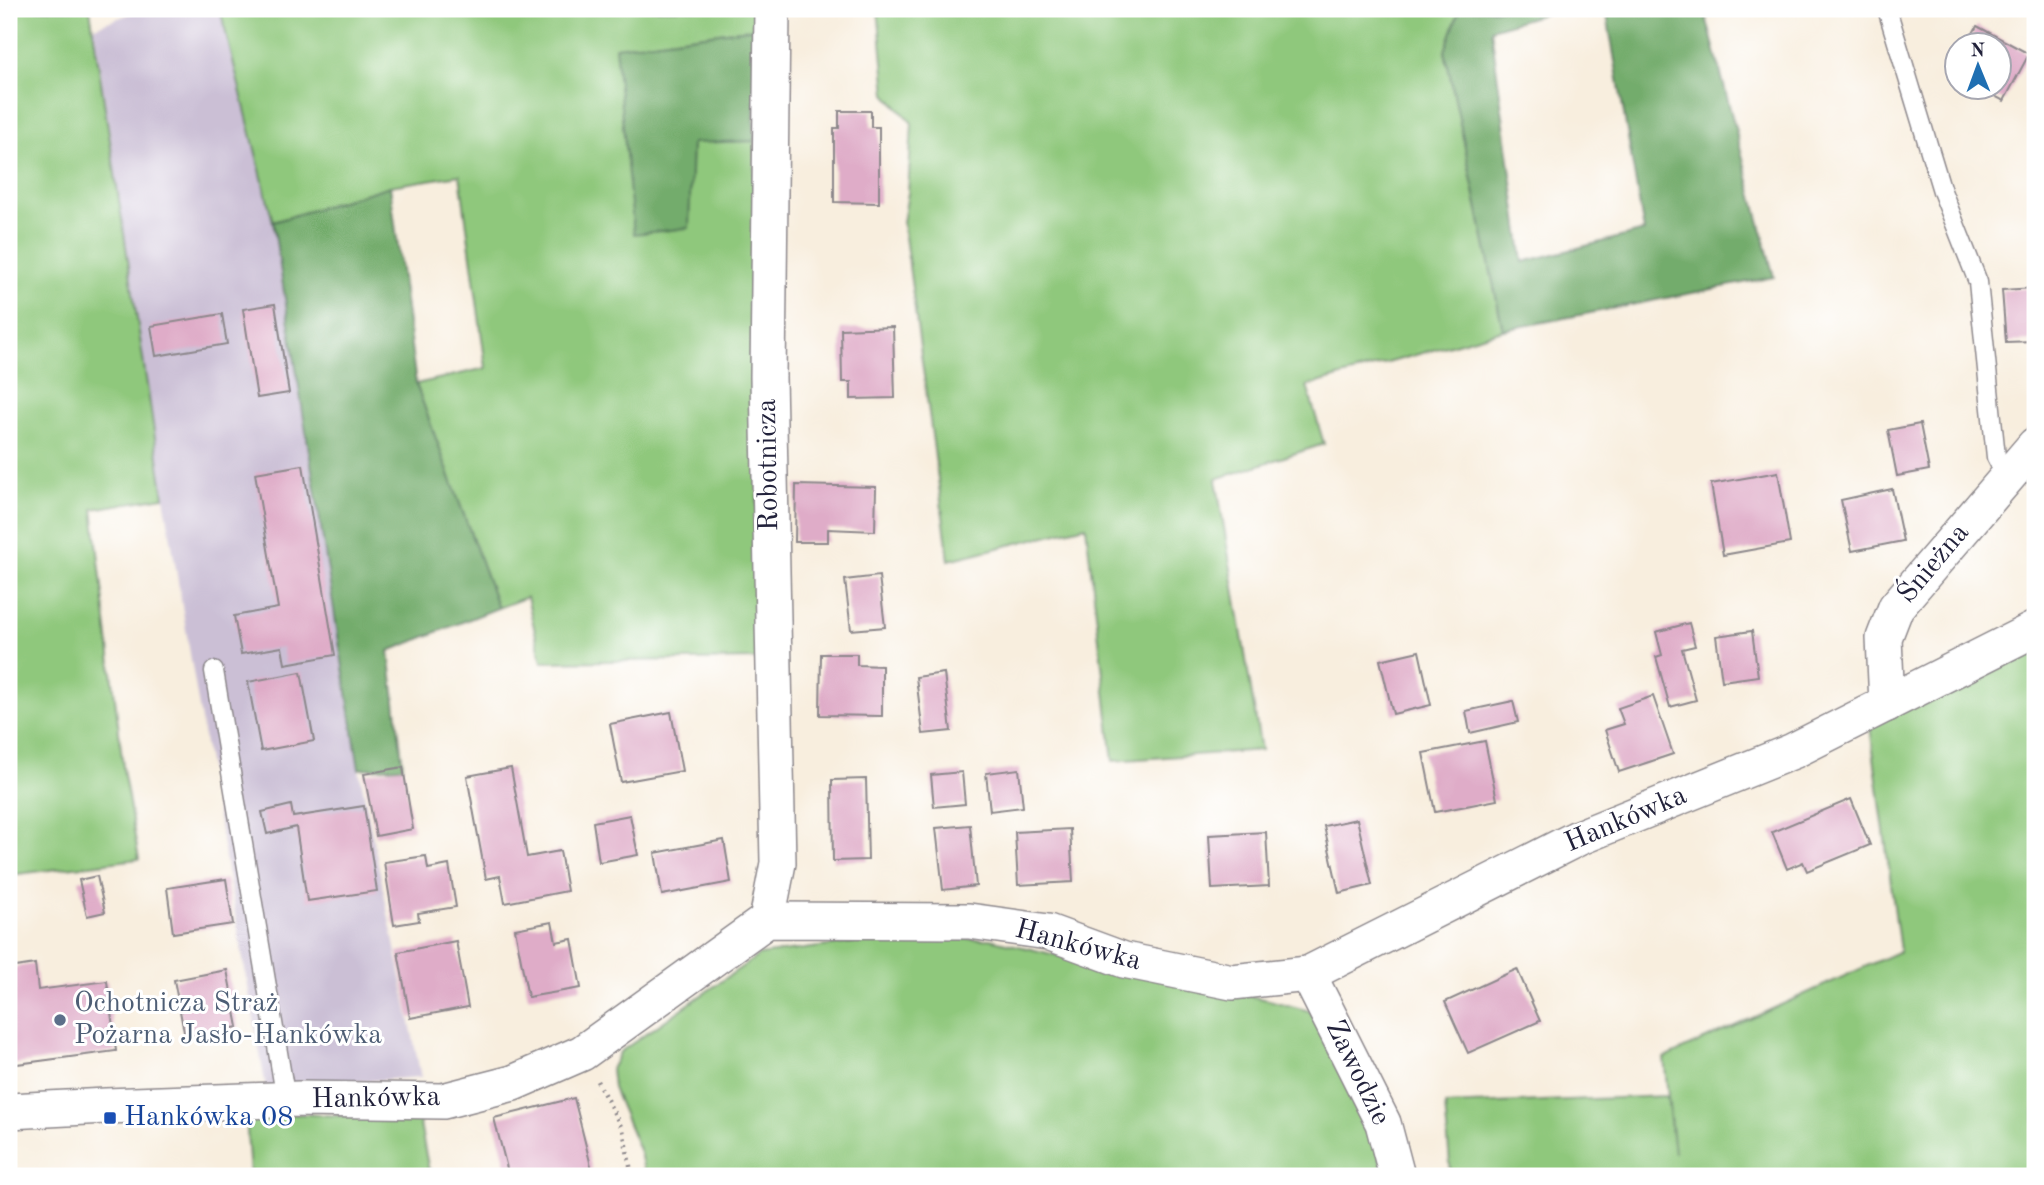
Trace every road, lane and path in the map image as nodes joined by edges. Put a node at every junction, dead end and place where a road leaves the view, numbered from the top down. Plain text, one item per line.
1 (772, 9) edge
2 (1887, 9) edge
3 (2035, 445) edge
4 (2007, 478) junction
5 (2035, 629) edge
6 (214, 671) dead end
7 (1887, 704) junction
8 (767, 920) junction
9 (1308, 974) junction
10 (582, 1053) junction
11 (286, 1100) junction
12 (9, 1111) edge
13 (632, 1176) edge
14 (1397, 1176) edge

1 - 8 street, Robotnicza
2 - 4 lane
3 - 4 street, Śnieżna
4 - 7 street, Śnieżna
5 - 7 street, Hankówka
6 - 11 lane
7 - 9 street, Hankówka
8 - 9 street, Hankówka
8 - 10 street, Hankówka
9 - 14 street, Zawodzie
10 - 11 street, Hankówka
10 - 13 path
11 - 12 street, Hankówka

